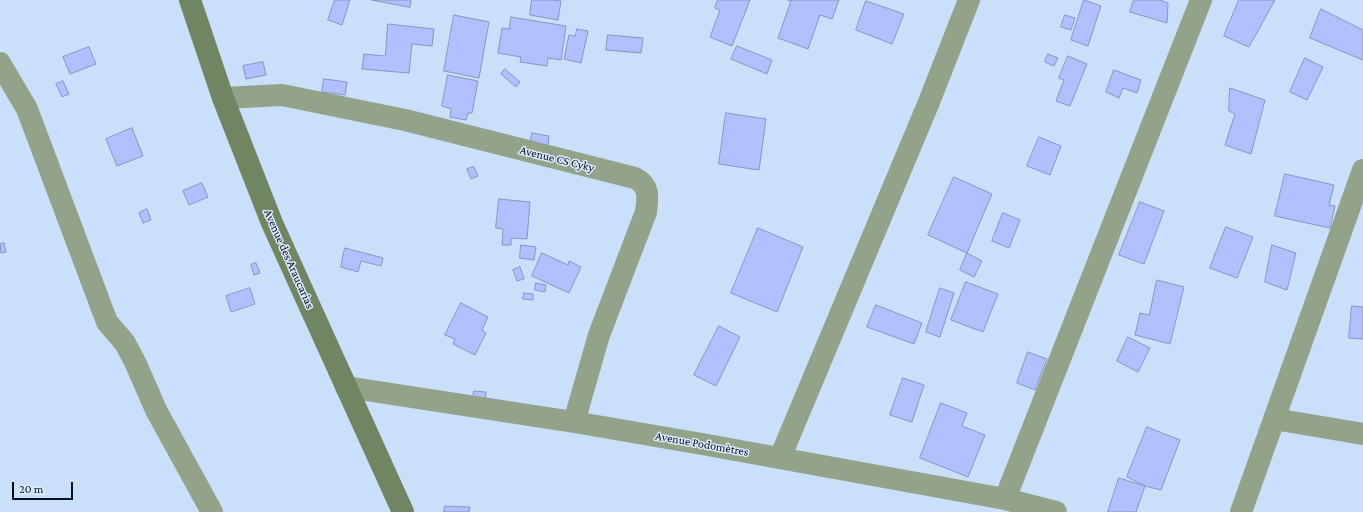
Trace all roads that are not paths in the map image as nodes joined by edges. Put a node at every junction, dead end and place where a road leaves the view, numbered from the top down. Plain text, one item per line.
1 (190, 0) edge
2 (969, 0) edge
3 (1201, 0) edge
4 (0, 63) edge
5 (223, 98) junction
6 (1363, 170) edge
7 (346, 387) junction
8 (1274, 419) junction
9 (574, 422) junction
10 (1363, 434) edge
11 (780, 458) junction
12 (1005, 499) junction
13 (212, 512) edge
14 (404, 512) edge
15 (1056, 512) edge
16 (1241, 512) edge

1 - 5 street, Avenue des Araucarias
2 - 11 street
3 - 12 street
4 - 13 street
5 - 7 street, Avenue des Araucarias
5 - 9 street, Avenue CS Cyky
6 - 8 street
7 - 9 street, Avenue Podomètres
7 - 14 street, Avenue des Araucarias
8 - 10 street
8 - 16 street
9 - 11 street, Avenue Podomètres
11 - 12 street, Avenue Podomètres
12 - 15 street, Avenue Podomètres

